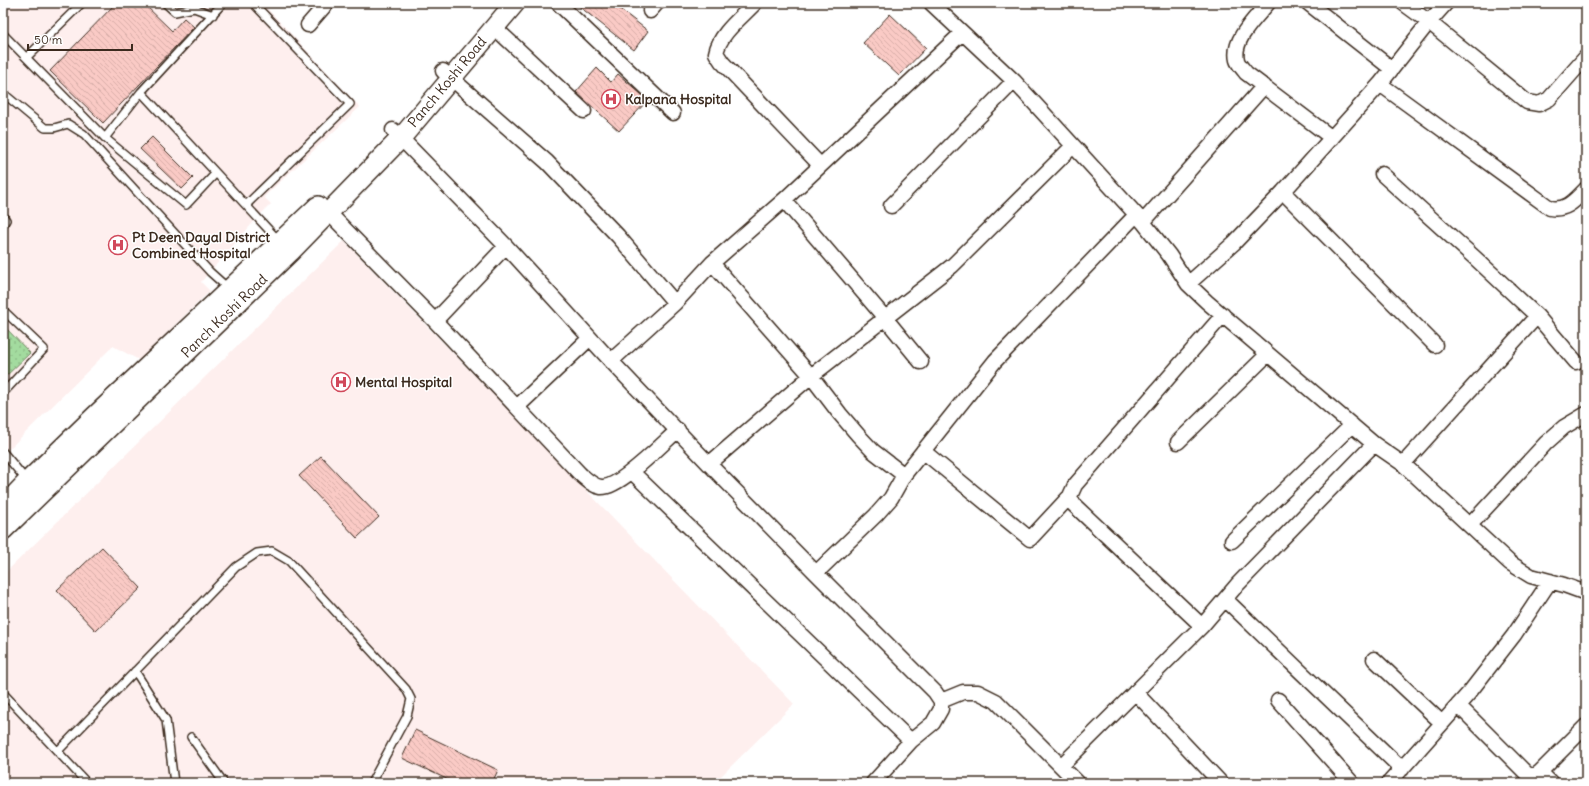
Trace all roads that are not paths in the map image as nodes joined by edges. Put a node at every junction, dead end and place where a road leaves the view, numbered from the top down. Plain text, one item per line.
1 (82, 3) edge
2 (165, 3) edge
3 (223, 3) edge
4 (253, 3) edge
5 (327, 3) edge
6 (502, 3) edge
7 (515, 3) edge
8 (558, 3) edge
9 (755, 3) edge
10 (931, 3) edge
11 (1268, 3) edge
12 (1308, 3) edge
13 (1403, 3) edge
14 (1446, 3) edge
15 (213, 15) junction
16 (1429, 22) junction
17 (308, 25) dead end
18 (494, 26) junction
19 (962, 33) junction
20 (3, 34) edge
21 (27, 57) junction
22 (1586, 57) edge
23 (1392, 69) junction
24 (446, 74) junction
25 (1014, 81) junction
26 (1380, 84) junction
27 (1264, 86) junction
28 (141, 92) junction
29 (3, 93) edge
30 (584, 111) dead end
31 (673, 113) dead end
32 (397, 134) junction
33 (105, 138) junction
34 (1332, 138) junction
35 (1073, 146) junction
36 (820, 165) junction
37 (216, 174) junction
38 (1382, 174) dead end
39 (1586, 188) edge
40 (1284, 192) junction
41 (784, 200) junction
42 (246, 205) junction
43 (891, 206) dead end
44 (328, 212) junction
45 (3, 216) edge
46 (1139, 218) junction
47 (3, 225) edge
48 (285, 246) junction
49 (506, 246) junction
50 (712, 263) junction
51 (1188, 284) junction
52 (235, 295) junction
53 (675, 303) junction
54 (3, 310) edge
55 (1223, 314) junction
56 (1537, 316) junction
57 (885, 318) junction
58 (435, 321) junction
59 (590, 338) junction
60 (1435, 345) dead end
61 (1268, 354) junction
62 (611, 361) junction
63 (921, 362) dead end
64 (1576, 362) dead end
65 (810, 376) junction
66 (3, 393) edge
67 (517, 408) junction
68 (1586, 414) edge
69 (1352, 425) junction
70 (678, 430) junction
71 (1178, 442) dead end
72 (1374, 444) junction
73 (923, 451) junction
74 (3, 452) edge
75 (709, 464) junction
76 (1403, 464) junction
77 (632, 472) junction
78 (904, 475) junction
79 (34, 487) junction
80 (1070, 496) junction
81 (3, 508) edge
82 (1470, 525) junction
83 (3, 530) edge
84 (1232, 541) dead end
85 (816, 574) junction
86 (1550, 581) junction
87 (1586, 593) edge
88 (1225, 599) junction
89 (1202, 626) junction
90 (1374, 659) dead end
91 (135, 671) junction
92 (1135, 692) junction
93 (3, 693) edge
94 (1278, 700) dead end
95 (941, 701) junction
96 (1458, 705) junction
97 (1442, 723) junction
98 (1586, 726) edge
99 (190, 737) dead end
100 (911, 741) junction
101 (58, 751) junction
102 (1062, 765) junction
103 (1402, 769) junction
104 (1540, 772) junction
105 (88, 783) edge
106 (174, 783) edge
107 (224, 783) edge
108 (371, 783) edge
109 (873, 783) edge
110 (1078, 783) edge
111 (1221, 783) edge
112 (1352, 783) edge
113 (1389, 783) edge
114 (1551, 783) edge

1 - 21 lane
2 - 15 lane
3 - 15 lane
4 - 42 lane
5 - 17 street
6 - 24 street
7 - 18 street, Panch Koshi Road
8 - 31 street
9 - 36 street
10 - 19 street
11 - 27 street
12 - 23 street
13 - 16 street
14 - 16 street
15 - 28 lane
16 - 22 street
16 - 23 street
18 - 24 street, Panch Koshi Road
18 - 30 street
19 - 25 street
19 - 36 street
20 - 21 lane
21 - 33 lane
23 - 26 street
24 - 32 street, Panch Koshi Road
24 - 53 street
25 - 35 street
25 - 43 street
26 - 34 street
26 - 39 street
27 - 34 street
27 - 46 street
28 - 33 lane
28 - 37 lane
29 - 52 lane
32 - 44 street, Panch Koshi Road
32 - 48 street
32 - 49 street
33 - 37 lane
34 - 40 street
35 - 46 street
35 - 57 street
36 - 41 street
37 - 42 lane
38 - 56 street
40 - 51 street
40 - 60 street
41 - 50 street
41 - 57 street
42 - 48 lane
44 - 48 street, Panch Koshi Road
44 - 58 street
45 - 47 lane
46 - 51 street
46 - 73 street
48 - 52 street, Panch Koshi Road
49 - 58 street
49 - 59 street
50 - 53 street
50 - 65 street
51 - 55 street
52 - 79 street, Panch Koshi Road
53 - 62 street
54 - 66 lane
55 - 61 street
55 - 80 street
56 - 64 street
56 - 76 street
57 - 63 street
57 - 65 street
58 - 67 street
59 - 62 street
59 - 67 street
61 - 69 street
61 - 71 street
62 - 70 street
65 - 75 street
65 - 78 street
67 - 77 street
68 - 82 street
69 - 72 street
69 - 84 street
70 - 75 street
70 - 77 street
72 - 76 street
72 - 88 street
73 - 78 street
73 - 80 street
74 - 79 lane
75 - 85 street
76 - 82 street
77 - 100 street
78 - 85 street
79 - 81 street
79 - 83 street, Panch Koshi Road
80 - 89 street
82 - 86 street
85 - 95 street
86 - 87 street
86 - 96 street
88 - 89 street
88 - 103 street
89 - 92 street
90 - 97 street
91 - 101 lane
91 - 106 lane
91 - 108 lane
92 - 102 street
92 - 111 street
93 - 101 lane
94 - 112 street
95 - 100 street
95 - 102 street
96 - 97 street
96 - 104 street
97 - 103 street
98 - 104 street
99 - 107 lane
100 - 109 street
101 - 105 lane
102 - 110 street
103 - 113 street
104 - 114 street

